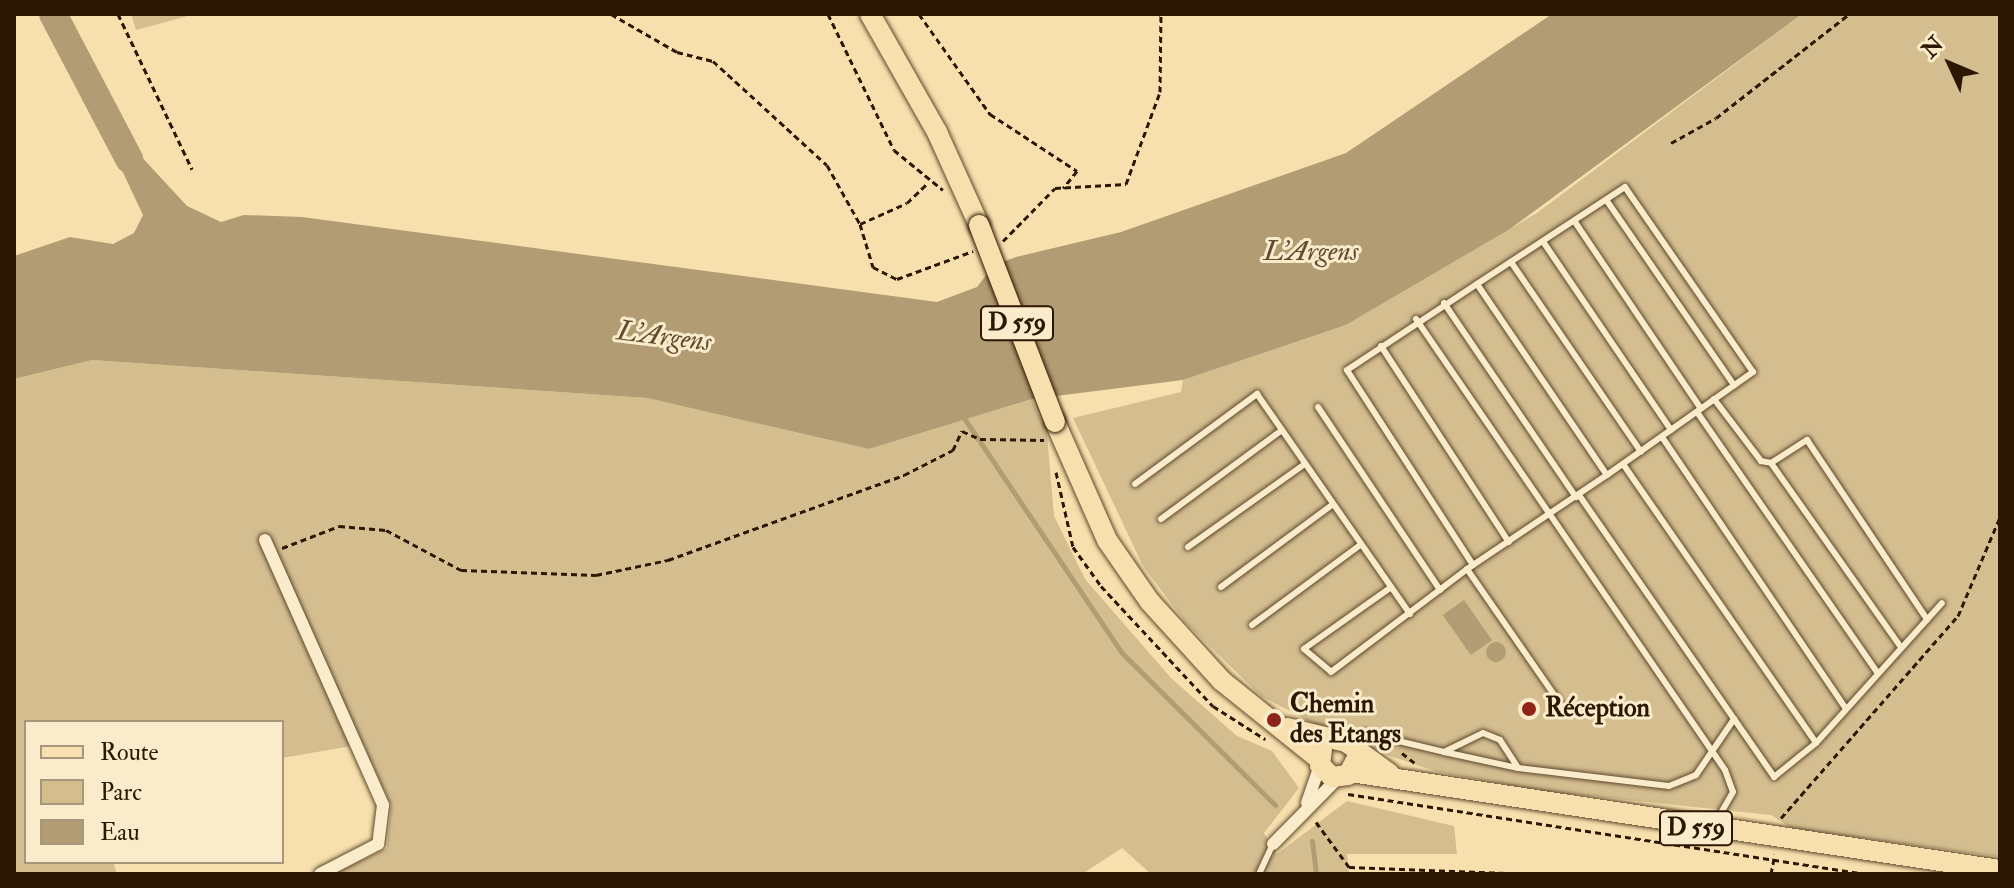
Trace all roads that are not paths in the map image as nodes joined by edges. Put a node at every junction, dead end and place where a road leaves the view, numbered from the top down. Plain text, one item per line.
1 (870, 14) edge
2 (1607, 201) junction
3 (1575, 222) junction
4 (1544, 243) junction
5 (1511, 262) junction
6 (1477, 284) junction
7 (1444, 303) junction
8 (1416, 319) junction
9 (1381, 346) junction
10 (1734, 385) junction
11 (1714, 399) junction
12 (1318, 407) dead end
13 (1699, 411) junction
14 (1282, 430) junction
15 (1671, 430) junction
16 (1662, 437) junction
17 (1641, 452) junction
18 (1771, 463) junction
19 (1305, 464) junction
20 (1623, 464) junction
21 (1607, 475) junction
22 (1135, 484) dead end
23 (1577, 496) junction
24 (1333, 504) junction
25 (1546, 516) junction
26 (1161, 519) dead end
27 (265, 540) dead end
28 (1509, 542) junction
29 (1360, 545) junction
30 (1188, 547) dead end
31 (1470, 567) junction
32 (1221, 587) dead end
33 (1390, 588) junction
34 (1440, 590) junction
35 (1942, 603) dead end
36 (1410, 614) junction
37 (1927, 619) junction
38 (1252, 625) dead end
39 (1901, 647) junction
40 (1878, 673) junction
41 (1561, 705) dead end
42 (1846, 709) junction
43 (1734, 719) junction
44 (1284, 726) junction
45 (1816, 743) junction
46 (1444, 752) junction
47 (1712, 752) junction
48 (1320, 762) junction
49 (1344, 764) junction
50 (1518, 768) junction
51 (1302, 812) junction
52 (1709, 830) junction
53 (1273, 844) joint
54 (2000, 870) edge
55 (320, 874) edge
56 (1259, 874) edge

1 - 44 main road, D 559, bridge
2 - 3 lane
2 - 10 lane
2 - 10 lane
3 - 4 lane
3 - 13 lane
4 - 5 lane
4 - 15 lane
5 - 6 lane
5 - 17 lane
6 - 7 lane
6 - 21 lane
7 - 8 lane
7 - 23 lane
8 - 9 lane
8 - 25 lane
9 - 28 lane
9 - 31 lane
10 - 11 lane
11 - 13 lane
11 - 18 lane
12 - 34 lane
13 - 15 lane
13 - 40 lane
14 - 19 lane
14 - 22 lane
14 - 26 lane
15 - 16 lane
16 - 17 lane
16 - 42 lane
17 - 20 lane
18 - 37 lane
18 - 39 lane
19 - 24 lane
19 - 30 lane
20 - 21 lane
20 - 45 lane
21 - 23 lane
23 - 25 lane
23 - 43 lane
24 - 29 lane
24 - 32 lane
25 - 28 lane
25 - 47 lane
27 - 55 street
28 - 31 lane
29 - 33 lane
29 - 38 lane
31 - 34 lane
31 - 41 lane
33 - 36 lane
33 - 36 lane
34 - 36 lane
35 - 37 lane
37 - 39 lane
39 - 40 lane
40 - 42 lane
42 - 45 lane
43 - 45 lane
43 - 47 lane
44 - 48 main road, D 559
44 - 49 main road, D 559
46 - 49 lane
46 - 50 lane
46 - 50 lane
47 - 50 lane
47 - 52 lane
48 - 49 main road
48 - 51 street
49 - 51 street
49 - 52 main road, D 559
51 - 53 street
52 - 54 main road, D 559
53 - 56 lane

